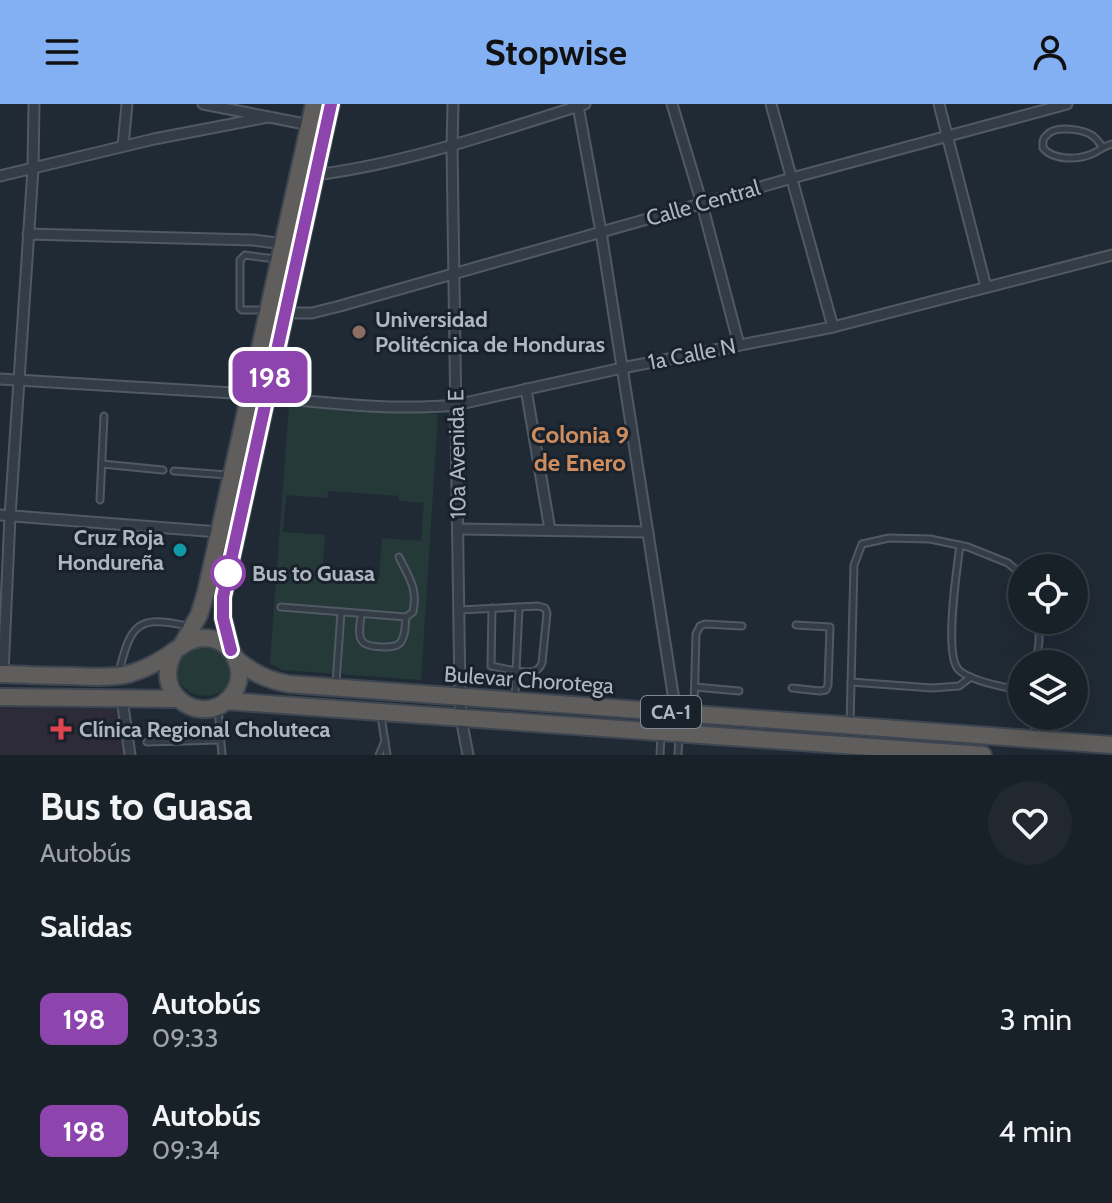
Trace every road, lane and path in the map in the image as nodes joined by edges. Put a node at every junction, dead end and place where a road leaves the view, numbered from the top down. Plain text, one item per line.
1 (34, 104) edge
2 (127, 104) edge
3 (203, 104) edge
4 (314, 104) edge
5 (331, 104) edge
6 (453, 104) edge
7 (672, 104) edge
8 (771, 104) edge
9 (939, 104) edge
10 (1067, 104) edge
11 (581, 105) edge
12 (268, 117) junction
13 (310, 125) junction
14 (948, 136) junction
15 (1112, 144) edge
16 (123, 146) junction
17 (452, 146) junction
18 (1102, 146) junction
19 (33, 169) junction
20 (315, 175) junction
21 (0, 176) edge
22 (792, 178) junction
23 (702, 204) junction
24 (601, 232) junction
25 (28, 234) junction
26 (282, 252) junction
27 (1112, 255) edge
28 (455, 272) junction
29 (986, 287) junction
30 (277, 312) junction
31 (833, 327) junction
32 (739, 345) junction
33 (622, 368) junction
34 (0, 379) edge
35 (20, 380) junction
36 (526, 389) junction
37 (258, 395) junction
38 (456, 405) junction
39 (104, 416) dead end
40 (102, 464) junction
41 (163, 470) dead end
42 (174, 471) dead end
43 (232, 475) junction
44 (100, 500) dead end
45 (5, 516) edge
46 (458, 529) junction
47 (550, 530) junction
48 (219, 532) junction
49 (648, 532) junction
50 (960, 545) junction
51 (399, 557) dead end
52 (1008, 563) edge
53 (281, 607) dead end
54 (519, 607) junction
55 (492, 608) junction
56 (459, 610) junction
57 (341, 612) junction
58 (361, 614) junction
59 (406, 617) junction
60 (796, 625) dead end
61 (742, 626) dead end
62 (192, 627) junction
63 (178, 648) junction
64 (234, 655) junction
65 (516, 671) junction
66 (2, 674) edge
67 (119, 675) junction
68 (971, 677) junction
69 (851, 682) junction
70 (695, 687) junction
71 (1008, 687) edge
72 (336, 688) junction
73 (792, 688) dead end
74 (739, 691) dead end
75 (0, 697) edge
76 (460, 697) junction
77 (122, 699) junction
78 (178, 699) junction
79 (514, 701) junction
80 (222, 704) junction
81 (381, 711) junction
82 (676, 713) junction
83 (694, 714) junction
84 (461, 718) junction
85 (850, 726) junction
86 (661, 732) junction
87 (679, 733) junction
88 (220, 740) junction
89 (385, 741) junction
90 (147, 742) dead end
91 (1112, 745) edge
92 (1034, 747) edge
93 (856, 751) edge
94 (914, 753) edge
95 (130, 755) edge
96 (222, 755) edge
97 (379, 755) edge
98 (387, 755) edge
99 (468, 755) edge
100 (660, 755) edge
101 (678, 755) edge
102 (983, 755) edge

1 - 19 street
2 - 16 street
3 - 12 street
4 - 13 highway
5 - 20 highway
6 - 17 street, 10a Avenida E
7 - 23 street
8 - 22 street
9 - 14 street
10 - 14 street, Calle Central
11 - 17 street
11 - 24 street
12 - 13 street
12 - 16 street
13 - 26 highway
14 - 22 street, Calle Central
14 - 29 street
15 - 18 lane
16 - 19 street
17 - 20 street
17 - 28 street, 10a Avenida E
18 - 18 lane
19 - 21 street
19 - 25 street
20 - 30 highway
22 - 23 street, Calle Central
22 - 31 street
23 - 24 street, Calle Central
23 - 32 street
24 - 28 street, Calle Central
24 - 33 street
25 - 26 street
25 - 35 street
26 - 30 highway
26 - 30 lane
27 - 29 street, 1a Calle N
28 - 30 street, Calle Central
28 - 38 street, 10a Avenida E
29 - 31 street, 1a Calle N
30 - 37 highway
31 - 32 street, 1a Calle N
32 - 33 street, 1a Calle N
33 - 36 street, 1a Calle N
33 - 49 street
34 - 35 street, 1a Calle N
35 - 37 street, 1a Calle N
35 - 45 street
36 - 38 street, 1a Calle N
36 - 47 street
37 - 38 street, 1a Calle N
37 - 43 highway
37 - 64 highway
38 - 46 street, 10a Avenida E
39 - 40 lane
40 - 41 lane
40 - 44 lane
42 - 43 lane
43 - 48 highway
45 - 48 street
45 - 66 street
46 - 47 street
46 - 56 street, 10a Avenida E
47 - 49 street
48 - 62 highway
49 - 82 street
50 - 52 lane
50 - 68 lane
50 - 69 lane
51 - 59 lane
53 - 57 lane
54 - 55 lane
54 - 65 lane
54 - 65 lane
55 - 56 lane
55 - 65 lane
56 - 76 street, 10a Avenida E
57 - 58 lane
57 - 72 lane
58 - 59 lane
58 - 59 lane
60 - 73 lane
61 - 70 lane
62 - 63 highway
62 - 67 lane
63 - 64 highway, CA-1
63 - 67 highway, CA-1
63 - 78 highway
64 - 72 highway, Bulevar Chorotega / CA-1
64 - 80 highway
65 - 79 lane
66 - 67 highway, CA-1
68 - 69 lane
68 - 71 lane
69 - 85 lane
70 - 74 lane
70 - 83 lane
72 - 76 highway, Bulevar Chorotega / CA-1
75 - 77 highway, CA-1
76 - 79 highway, Bulevar Chorotega / CA-1
76 - 84 street, 10a Avenida E
77 - 78 highway, CA-1
77 - 95 street
78 - 80 highway, CA-1
79 - 82 highway, Bulevar Chorotega / CA-1
80 - 81 highway, Bulevar Chorotega / CA-1
80 - 88 lane
81 - 84 highway, Bulevar Chorotega / CA-1
81 - 89 lane
82 - 83 highway, Bulevar Chorotega / CA-1
83 - 85 highway, Bulevar Chorotega / CA-1
84 - 86 highway, Bulevar Chorotega / CA-1
84 - 99 street, 10a Avenida E
85 - 92 highway, Bulevar Chorotega / CA-1
86 - 87 highway, Bulevar Chorotega / CA-1
86 - 100 lane
87 - 93 highway, Bulevar Chorotega / CA-1
87 - 101 lane
88 - 90 lane
88 - 96 lane
89 - 97 lane
89 - 98 lane
91 - 92 highway, Bulevar Chorotega / CA-1
93 - 94 highway, Bulevar Chorotega / CA-1
94 - 102 highway, Bulevar Chorotega / CA-1

